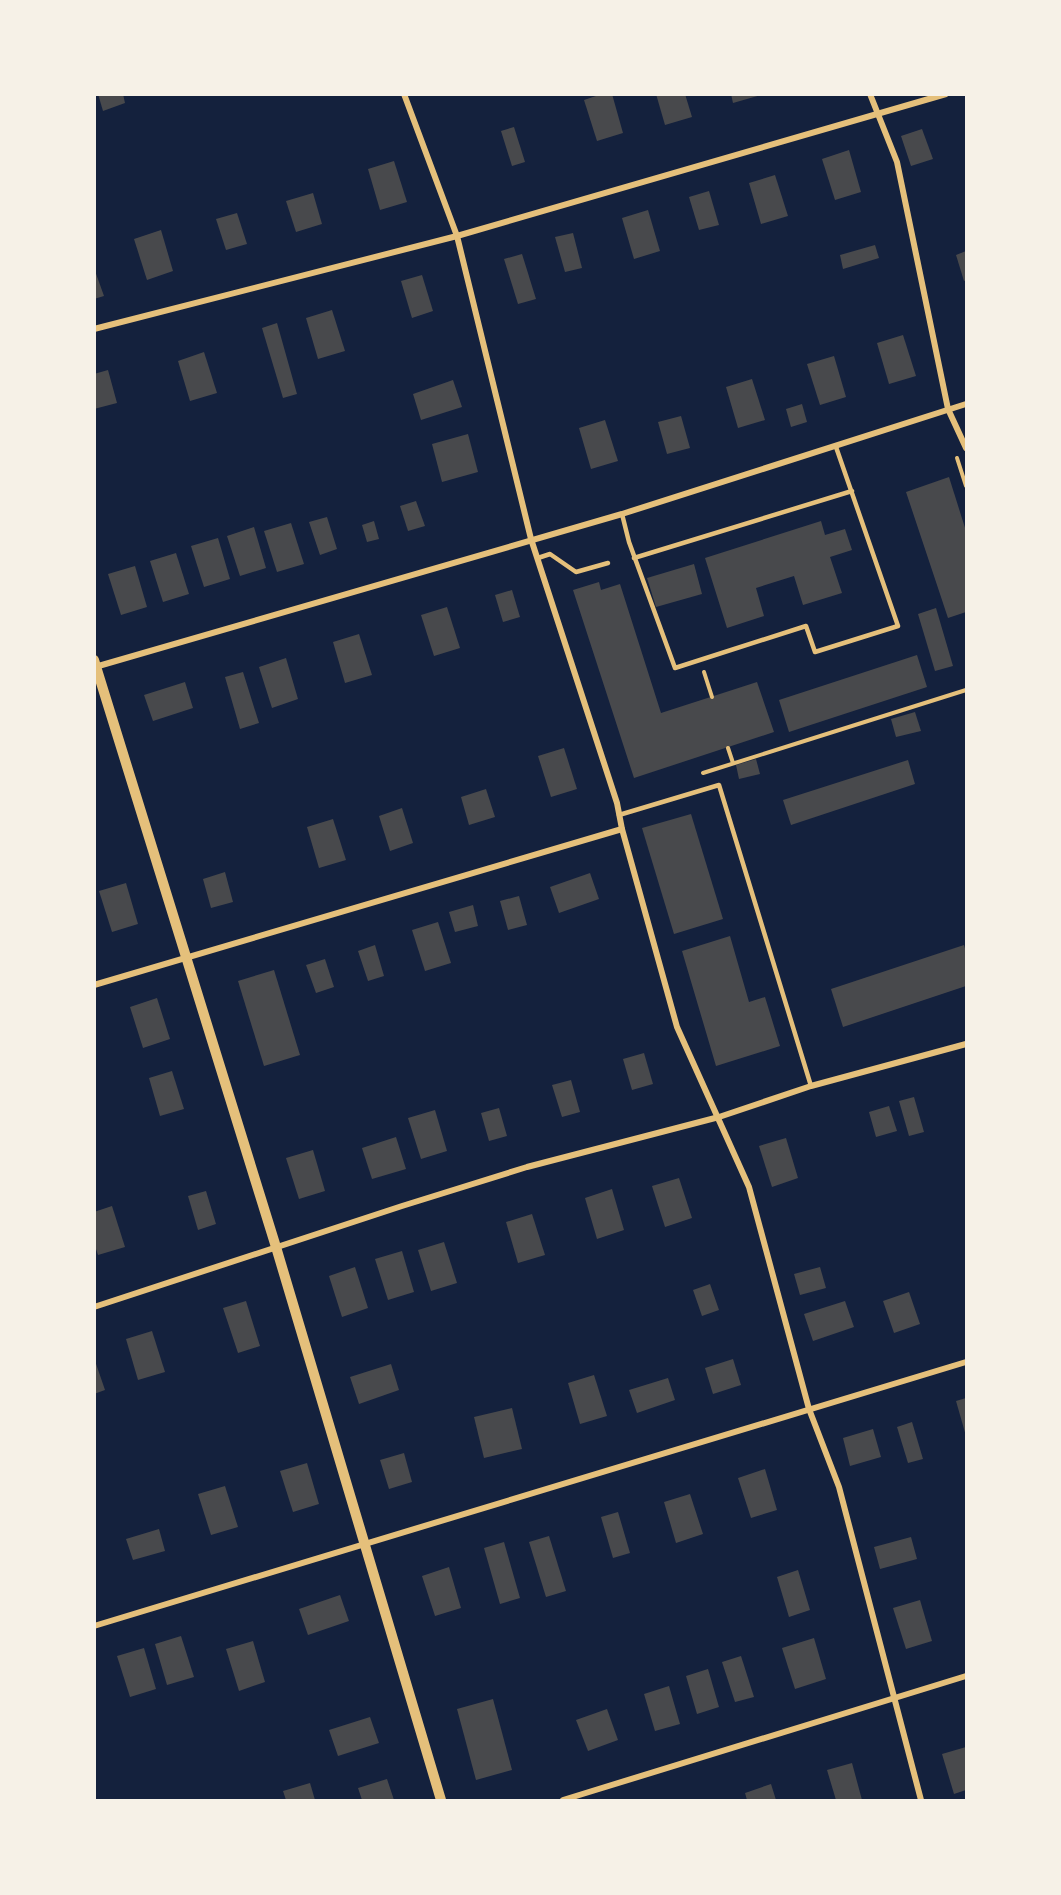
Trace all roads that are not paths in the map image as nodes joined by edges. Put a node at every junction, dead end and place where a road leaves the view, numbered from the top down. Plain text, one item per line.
1 (404, 94) edge
2 (870, 94) edge
3 (946, 94) edge
4 (879, 114) junction
5 (456, 236) junction
6 (94, 329) edge
7 (966, 404) edge
8 (948, 409) junction
9 (836, 447) junction
10 (966, 448) edge
11 (852, 491) junction
12 (622, 514) junction
13 (531, 539) junction
14 (538, 558) junction
15 (634, 558) junction
16 (608, 563) dead end
17 (95, 664) edge
18 (619, 815) junction
19 (622, 829) junction
20 (186, 959) junction
21 (94, 986) edge
22 (966, 1044) edge
23 (811, 1086) junction
24 (718, 1117) junction
25 (276, 1246) junction
26 (94, 1307) edge
27 (966, 1362) edge
28 (809, 1409) junction
29 (365, 1545) junction
30 (94, 1626) edge
31 (966, 1676) edge
32 (894, 1698) junction
33 (441, 1800) edge
34 (563, 1800) edge
35 (921, 1800) edge

1 - 5 street
2 - 4 street
3 - 4 street
4 - 5 street
4 - 8 street
5 - 6 street
5 - 13 street
7 - 8 street
8 - 9 street
8 - 10 street
9 - 11 lane
9 - 12 street
11 - 15 lane
11 - 15 lane
12 - 13 street
12 - 15 lane
13 - 14 street
13 - 17 street
14 - 16 lane
14 - 18 street
17 - 20 street
18 - 19 street
18 - 23 lane
19 - 20 street
19 - 24 street
20 - 21 street
20 - 25 street
22 - 23 street
23 - 24 street
24 - 25 street
24 - 28 street
25 - 26 street
25 - 29 street
27 - 28 street
28 - 29 street
28 - 32 street
29 - 30 street
29 - 33 street
31 - 32 street
32 - 34 street
32 - 35 street

